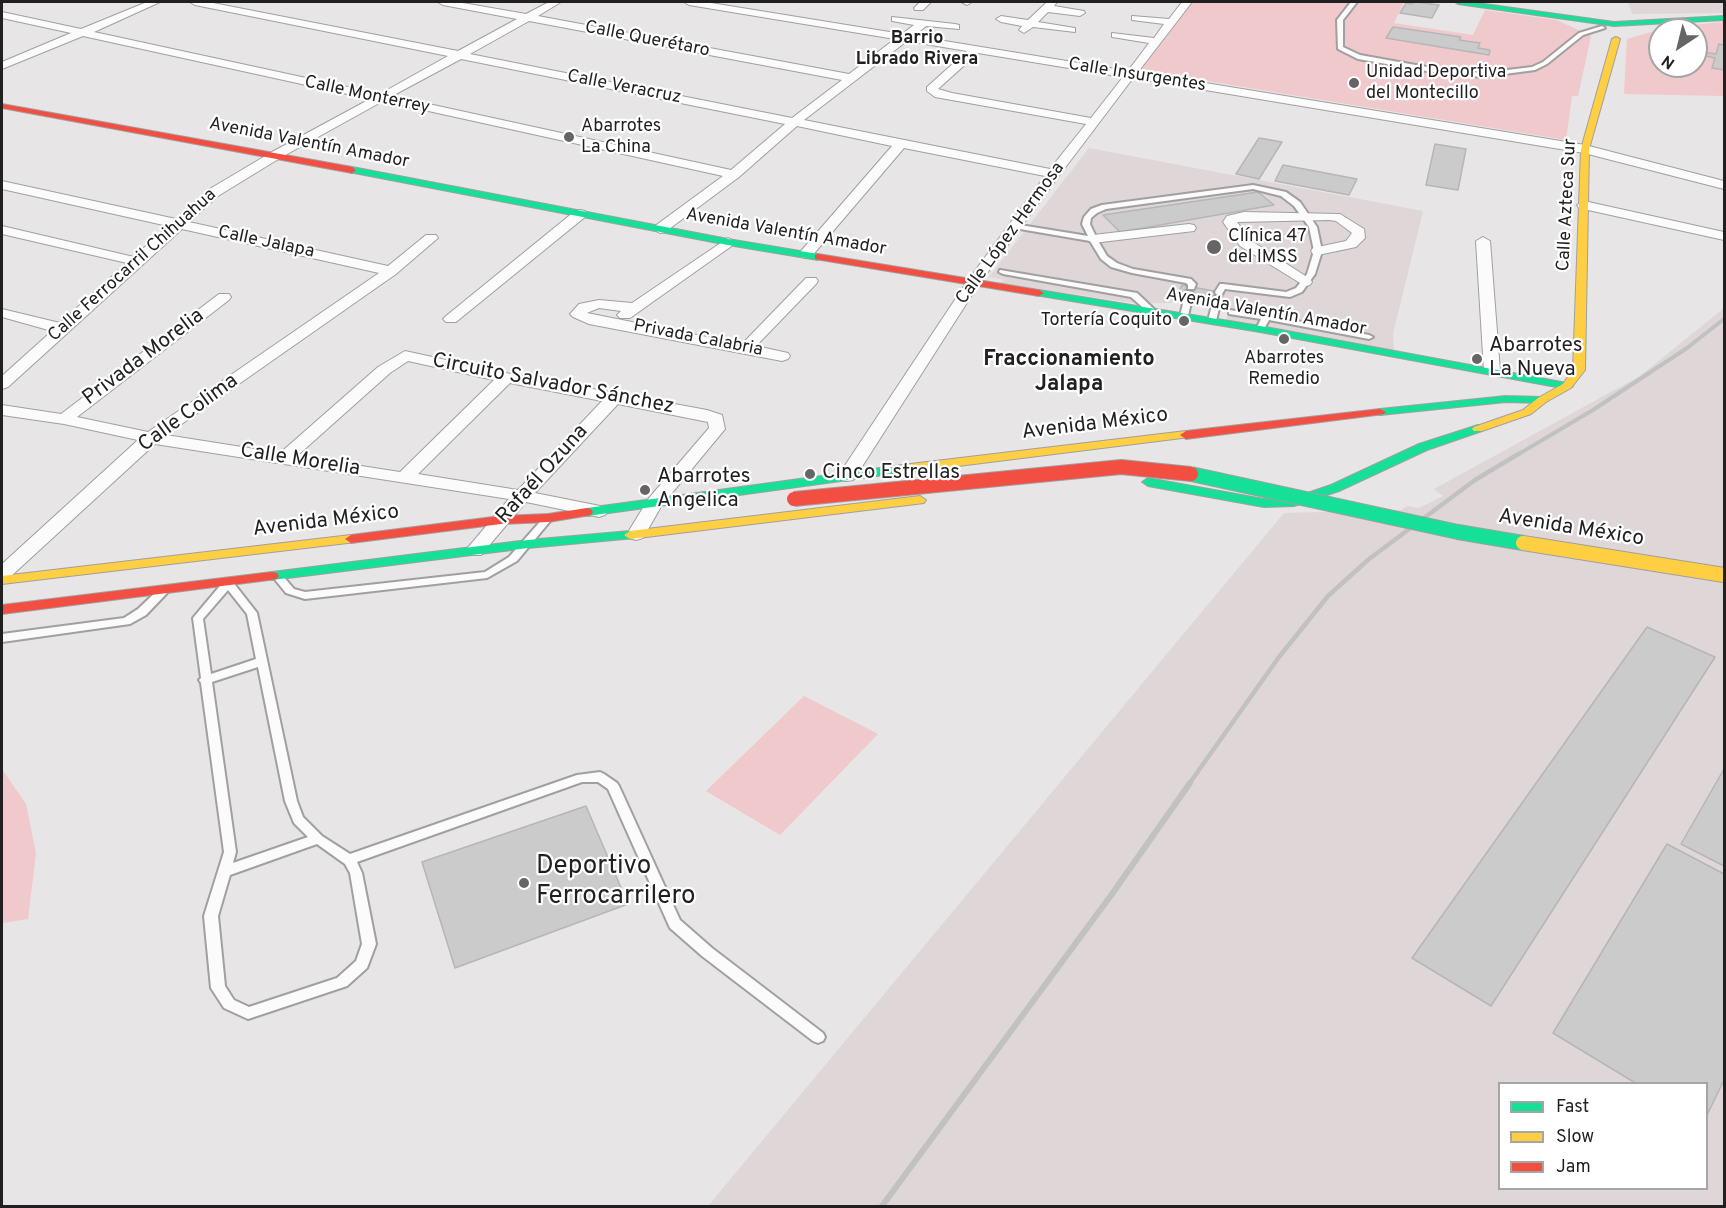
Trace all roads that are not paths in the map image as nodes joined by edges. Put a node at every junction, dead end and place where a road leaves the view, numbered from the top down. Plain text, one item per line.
1 (155, 2) edge
2 (195, 2) edge
3 (443, 2) edge
4 (556, 2) edge
5 (689, 2) edge
6 (1187, 2) edge
7 (1354, 2) edge
8 (1458, 2) edge
9 (1045, 4) edge
10 (1149, 8) dead end
11 (1179, 11) junction
12 (1080, 14) dead end
13 (2, 15) edge
14 (527, 18) junction
15 (1136, 18) dead end
16 (1725, 18) edge
17 (896, 19) dead end
18 (1001, 19) dead end
19 (1708, 19) edge
20 (26, 20) junction
21 (1648, 20) edge
22 (1170, 22) junction
23 (923, 23) junction
24 (1648, 23) edge
25 (1602, 25) junction
26 (9, 27) dead end
27 (956, 27) dead end
28 (1027, 27) junction
29 (1648, 28) edge
30 (1071, 30) dead end
31 (82, 33) junction
32 (1116, 35) dead end
33 (906, 37) junction
34 (1616, 39) junction
35 (1154, 41) junction
36 (976, 49) junction
37 (455, 55) junction
38 (2, 66) edge
39 (1130, 75) junction
40 (851, 78) junction
41 (380, 99) junction
42 (2, 106) edge
43 (796, 121) junction
44 (1095, 122) junction
45 (901, 143) junction
46 (1586, 149) junction
47 (276, 155) junction
48 (734, 174) junction
49 (1053, 174) junction
50 (2, 185) edge
51 (1725, 185) edge
52 (1584, 205) junction
53 (580, 214) junction
54 (1305, 216) junction
55 (177, 224) junction
56 (1014, 226) junction
57 (1189, 228) dead end
58 (660, 229) junction
59 (2, 230) edge
60 (1725, 236) edge
61 (431, 238) dead end
62 (1093, 239) junction
63 (728, 242) junction
64 (1483, 242) dead end
65 (1318, 251) junction
66 (806, 254) junction
67 (135, 261) junction
68 (391, 271) junction
69 (1004, 272) dead end
70 (811, 281) dead end
71 (1305, 282) junction
72 (973, 283) junction
73 (224, 297) dead end
74 (634, 308) junction
75 (1152, 312) junction
76 (1232, 312) dead end
77 (2, 313) edge
78 (1184, 316) junction
79 (451, 320) dead end
80 (1212, 321) junction
81 (614, 323) junction
82 (1263, 323) junction
83 (63, 329) junction
84 (1369, 336) dead end
85 (744, 349) junction
86 (782, 356) dead end
87 (1492, 371) junction
88 (506, 378) junction
89 (2, 384) edge
90 (1567, 386) junction
91 (613, 399) junction
92 (1542, 400) junction
93 (2, 410) edge
94 (1377, 412) junction
95 (64, 419) junction
96 (1410, 421) dead end
97 (151, 438) junction
98 (284, 458) junction
99 (847, 476) junction
100 (404, 478) junction
101 (522, 496) junction
102 (788, 500) dead end
103 (655, 502) junction
104 (598, 511) junction
105 (548, 518) junction
106 (501, 520) junction
107 (636, 534) junction
108 (528, 544) junction
109 (474, 551) junction
110 (238, 554) junction
111 (2, 574) edge
112 (1725, 575) edge
113 (278, 577) junction
114 (2, 580) edge
115 (228, 583) junction
116 (164, 591) junction
117 (2, 610) edge
118 (2, 638) edge
119 (260, 662) junction
120 (205, 681) junction
121 (318, 839) junction
122 (349, 860) junction
123 (225, 871) junction
124 (818, 1037) dead end

1 - 31 street
2 - 37 street, Calle Veracruz
3 - 14 street, Calle Querétaro
4 - 14 street, Calle Ferrocarril Chihuahua
5 - 33 street, Calle Insurgentes
6 - 11 street, Calle López Hermosa
7 - 25 lane
8 - 25 street
9 - 12 street
9 - 28 street
10 - 11 street
11 - 22 street, Calle López Hermosa
13 - 20 street, Calle Monterrey
14 - 37 street, Calle Ferrocarril Chihuahua
14 - 40 street, Calle Querétaro
15 - 22 street
16 - 19 street
17 - 23 street
18 - 28 street
20 - 26 street
20 - 31 street, Calle Monterrey
21 - 25 street
22 - 35 street, Calle López Hermosa
23 - 27 street
23 - 33 street
24 - 25 street
25 - 34 street
28 - 30 street
29 - 34 street
31 - 38 street
31 - 41 street, Calle Monterrey
32 - 35 street
33 - 36 street, Calle Insurgentes
33 - 40 street
34 - 46 street, Calle Azteca Sur
35 - 39 street, Calle López Hermosa
36 - 39 street, Calle Insurgentes
36 - 44 street
37 - 41 street, Calle Ferrocarril Chihuahua
37 - 43 street, Calle Veracruz
39 - 44 street, Calle López Hermosa
39 - 46 street, Calle Insurgentes
40 - 43 street
41 - 47 street, Calle Ferrocarril Chihuahua
41 - 48 street, Calle Monterrey
42 - 47 street, Avenida Valentín Amador
43 - 45 street, Calle Veracruz
43 - 48 street
44 - 49 street, Calle López Hermosa
45 - 49 street, Calle Veracruz
45 - 66 street
46 - 51 street, Calle Insurgentes
46 - 52 street, Calle Azteca Sur
47 - 53 street, Avenida Valentín Amador
47 - 55 street, Calle Ferrocarril Chihuahua
48 - 58 street
49 - 56 street, Calle López Hermosa
50 - 55 street, Calle Jalapa
52 - 60 street
52 - 90 street, Calle Azteca Sur
53 - 58 street, Avenida Valentín Amador
53 - 79 street
54 - 62 lane
54 - 65 lane
54 - 65 street
54 - 71 street
55 - 67 street, Calle Ferrocarril Chihuahua
55 - 68 street, Calle Jalapa
56 - 62 lane
56 - 72 street, Calle López Hermosa
57 - 62 street
58 - 63 street, Avenida Valentín Amador
59 - 67 street
61 - 68 street, Calle Colima
62 - 78 lane
63 - 66 street, Avenida Valentín Amador
63 - 74 street, Privada Calabria
64 - 87 street
65 - 71 lane
66 - 72 street, Avenida Valentín Amador
67 - 83 street, Calle Ferrocarril Chihuahua
68 - 97 street, Calle Colima
69 - 75 lane
70 - 85 street
71 - 80 lane
72 - 75 street, Avenida Valentín Amador
72 - 99 street, Calle López Hermosa
73 - 95 street, Privada Morelia
74 - 81 street, Privada Calabria
74 - 81 street, Privada Calabria
75 - 78 street, Avenida Valentín Amador
76 - 82 lane
77 - 83 street
78 - 80 street, Avenida Valentín Amador
80 - 82 street, Avenida Valentín Amador
81 - 85 street, Privada Calabria
82 - 84 lane
82 - 87 street, Avenida Valentín Amador
83 - 89 street, Calle Ferrocarril Chihuahua
85 - 86 street, Privada Calabria
87 - 90 street, Avenida Valentín Amador
88 - 91 street, Circuito Salvador Sánchez
88 - 98 street, Circuito Salvador Sánchez
88 - 100 street
90 - 92 street, Avenida México
91 - 101 street, Rafaél Ozuna
91 - 103 street, Circuito Salvador Sánchez
92 - 94 street, Avenida México
92 - 107 street, Avenida México
93 - 95 street, Calle Morelia
94 - 96 street
94 - 99 street, Avenida México
95 - 97 street, Calle Morelia
97 - 98 street, Calle Morelia
97 - 111 street, Calle Colima
98 - 100 street, Calle Morelia
99 - 103 street, Avenida México
100 - 101 street, Calle Morelia
101 - 104 street, Calle Morelia
101 - 106 street, Rafaél Ozuna
102 - 112 street, Avenida México, bridge
103 - 104 street, Avenida México
103 - 107 street, Circuito Salvador Sánchez
103 - 107 street, Avenida México
104 - 105 street, Avenida México
105 - 106 street, Avenida México
105 - 108 lane
106 - 109 street, Rafaél Ozuna
106 - 110 street, Avenida México
107 - 108 street, Avenida México
108 - 109 street, Avenida México
108 - 113 lane
109 - 113 street, Avenida México
110 - 114 street, Avenida México
110 - 115 street
113 - 115 street, Avenida México
115 - 116 street, Avenida México
115 - 119 lane
115 - 120 lane
116 - 117 street, Avenida México
116 - 118 lane
119 - 120 lane
119 - 121 lane
120 - 123 lane
121 - 122 lane
121 - 123 lane
122 - 123 lane
122 - 124 lane

